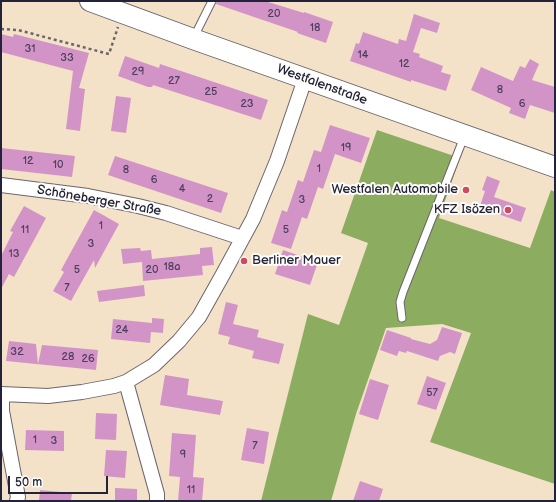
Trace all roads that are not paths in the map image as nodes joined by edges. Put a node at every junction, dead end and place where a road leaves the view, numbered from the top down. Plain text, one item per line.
1 (90, 1) edge
2 (212, 1) edge
3 (193, 39) junction
4 (305, 79) junction
5 (465, 135) junction
6 (555, 167) edge
7 (1, 185) edge
8 (242, 238) junction
9 (402, 318) dead end
10 (126, 382) junction
11 (2, 394) edge
12 (17, 501) edge
13 (157, 501) edge

1 - 3 main road, Westfalenstraße
2 - 3 lane
3 - 4 main road, Westfalenstraße
4 - 5 main road, Westfalenstraße
4 - 8 street
5 - 6 main road, Westfalenstraße
5 - 9 lane
7 - 8 street, Schöneberger Straße
8 - 10 street
10 - 11 street
10 - 13 street
11 - 12 street

